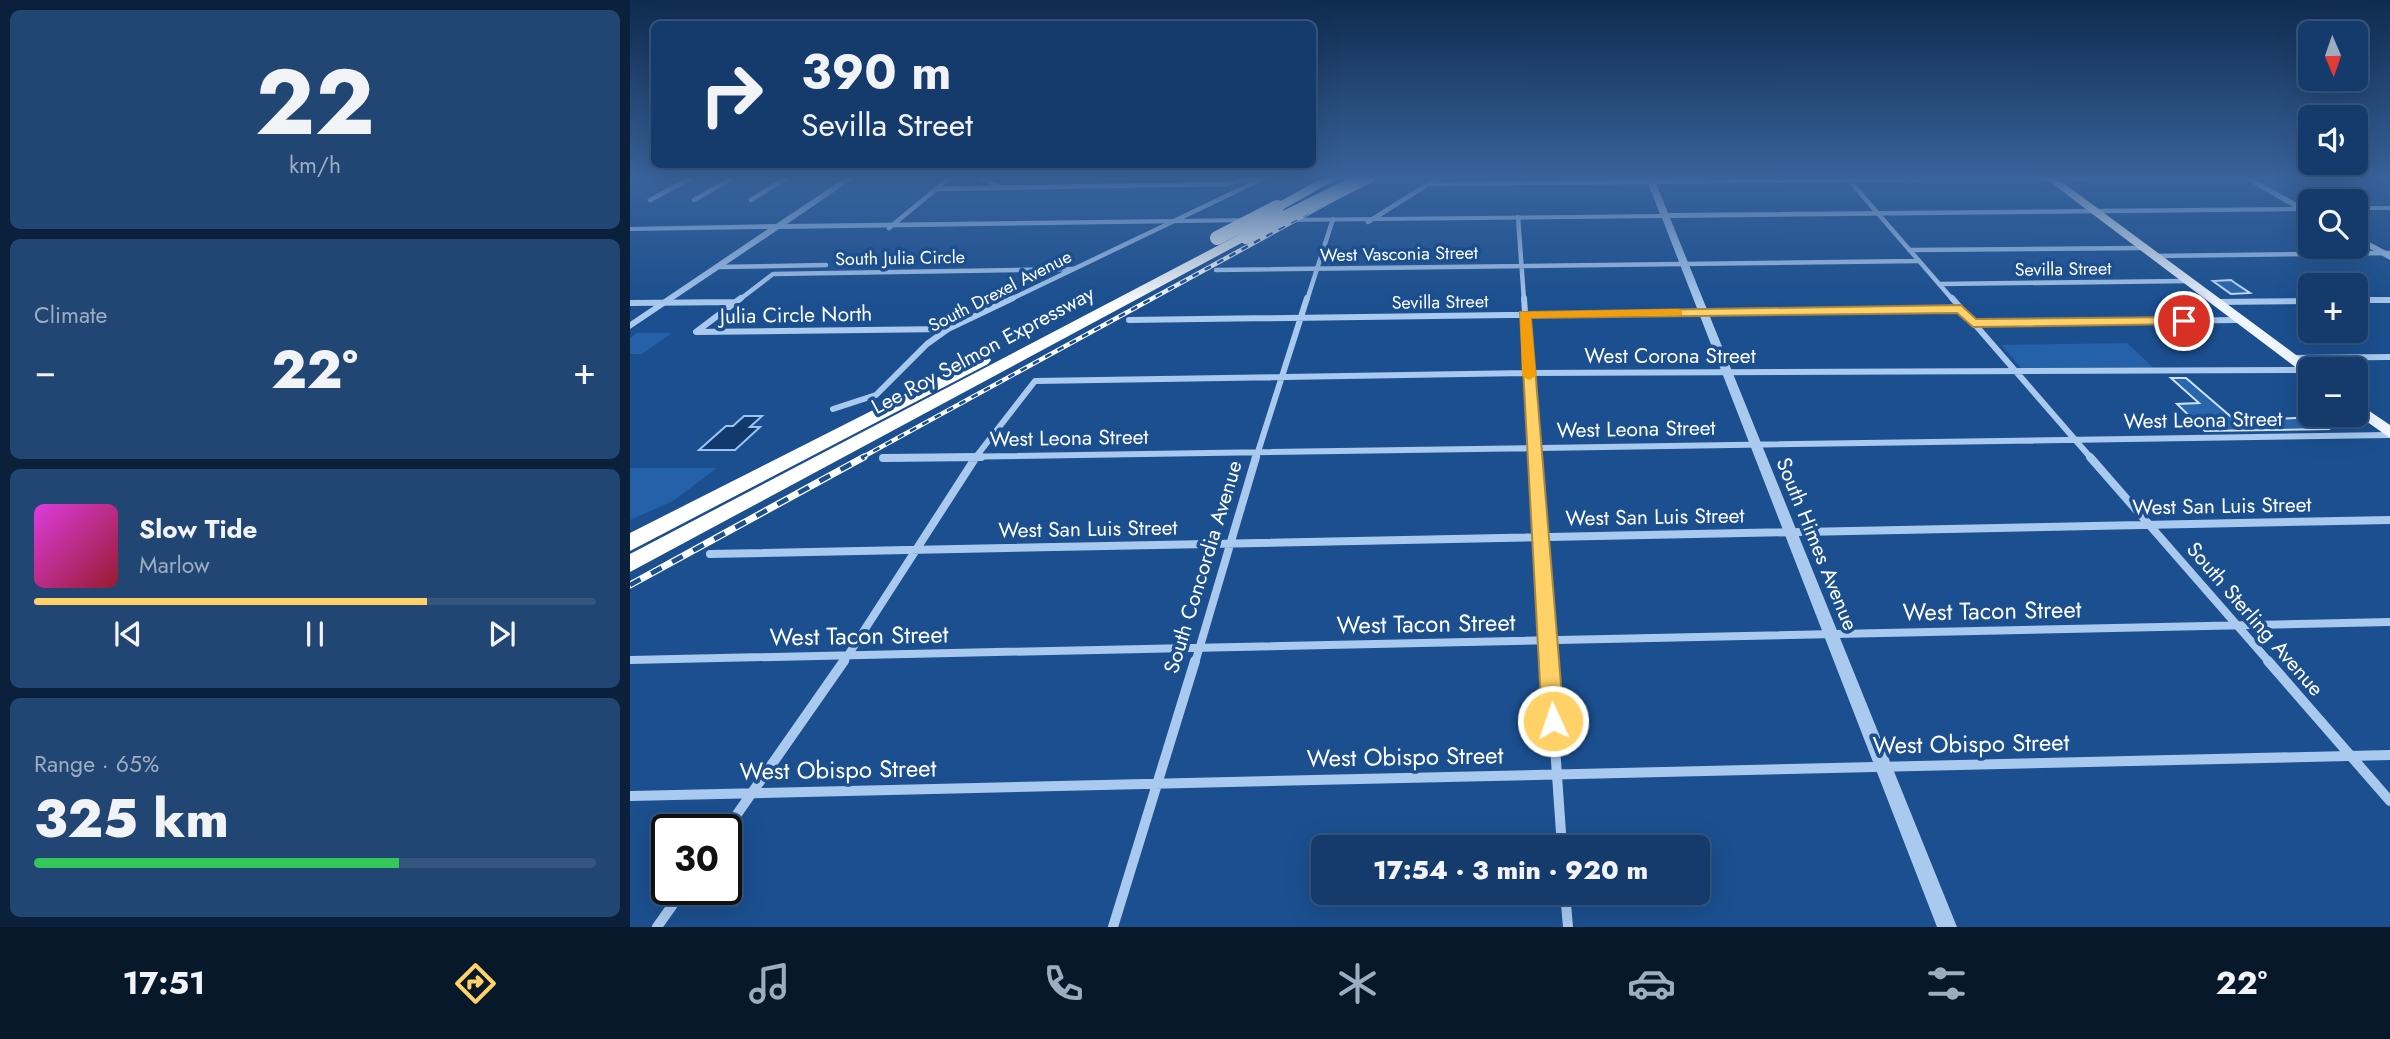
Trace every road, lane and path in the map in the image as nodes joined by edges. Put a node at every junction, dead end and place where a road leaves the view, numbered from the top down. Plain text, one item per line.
1 (788, 219) edge
2 (899, 219) edge
3 (1260, 219) edge
4 (1273, 219) edge
5 (1276, 219) edge
6 (1480, 219) edge
7 (1518, 219) edge
8 (1665, 219) edge
9 (1882, 219) edge
10 (2104, 219) edge
11 (1177, 220) junction
12 (1370, 220) joint
13 (1333, 221) junction
14 (892, 225) junction
15 (1032, 225) junction
16 (1168, 225) junction
17 (775, 228) junction
18 (630, 229) edge
19 (1235, 238) junction
20 (2368, 244) edge
21 (1909, 250) junction
22 (2147, 252) junction
23 (2388, 254) edge
24 (1918, 261) junction
25 (1683, 264) junction
26 (826, 265) dead end
27 (1521, 266) junction
28 (717, 267) junction
29 (1073, 269) junction
30 (1317, 269) junction
31 (1216, 270) dead end
32 (2187, 281) junction
33 (1939, 284) junction
34 (2368, 300) edge
35 (2390, 300) edge
36 (2298, 301) edge
37 (736, 302) junction
38 (2215, 302) junction
39 (630, 303) edge
40 (664, 303) junction
41 (1961, 309) junction
42 (1702, 312) junction
43 (1524, 314) junction
44 (1302, 317) junction
45 (1129, 320) dead end
46 (2239, 320) junction
47 (1973, 323) junction
48 (630, 326) edge
49 (948, 329) junction
50 (2390, 357) edge
51 (2290, 358) junction
52 (2298, 364) edge
53 (2298, 371) edge
54 (1529, 373) junction
55 (2016, 373) junction
56 (1726, 374) junction
57 (1282, 377) junction
58 (833, 409) dead end
59 (2368, 416) edge
60 (2388, 431) edge
61 (2073, 440) junction
62 (1755, 445) junction
63 (1534, 448) junction
64 (1257, 453) junction
65 (976, 457) junction
66 (883, 458) dead end
67 (2390, 520) edge
68 (2150, 526) junction
69 (1790, 532) junction
70 (1540, 537) junction
71 (630, 543) edge
72 (1232, 543) junction
73 (917, 550) junction
74 (710, 554) dead end
75 (630, 564) edge
76 (2390, 622) edge
77 (2237, 625) junction
78 (1830, 634) junction
79 (1549, 641) junction
80 (1199, 648) junction
81 (849, 656) junction
82 (630, 660) edge
83 (2350, 755) junction
84 (2390, 755) edge
85 (1884, 767) junction
86 (1556, 774) junction
87 (1156, 784) junction
88 (751, 793) junction
89 (630, 796) edge
90 (2390, 801) edge
91 (737, 814) edge
92 (1561, 835) edge
93 (673, 905) edge
94 (1566, 905) edge
95 (657, 927) edge
96 (1113, 927) edge
97 (1568, 927) edge
98 (1947, 927) edge

1 - 17 street
2 - 14 street
3 - 19 highway, Lee Roy Selmon Expressway, bridge
4 - 19 highway, Lee Roy Selmon Expressway, bridge
5 - 19 highway, bridge
6 - 12 street
7 - 27 street
8 - 25 street, South Himes Avenue
9 - 21 street, South Sterling Avenue
10 - 22 main road
11 - 13 street
11 - 15 street
11 - 16 street, South Drexel Avenue
12 - 13 street
13 - 16 street
13 - 30 street, South Concordia Avenue
14 - 15 street
14 - 17 street
15 - 16 street
16 - 29 street, South Drexel Avenue
17 - 18 street
17 - 28 street
19 - 71 highway, Lee Roy Selmon Expressway
19 - 75 highway, Lee Roy Selmon Expressway
20 - 23 street
21 - 22 street
21 - 24 street, South Sterling Avenue
22 - 23 street
22 - 32 main road
24 - 25 street, West Vasconia Street
24 - 33 street, South Sterling Avenue
25 - 27 street, West Vasconia Street
25 - 42 street, South Himes Avenue
26 - 28 street
27 - 30 street, West Vasconia Street
27 - 43 street
28 - 40 street
29 - 37 street, South Julia Circle
29 - 49 street, South Drexel Avenue
30 - 31 street, West Vasconia Street
30 - 44 street, South Concordia Avenue
32 - 33 street, Sevilla Street
32 - 38 main road
33 - 41 street, South Sterling Avenue
34 - 35 street
36 - 38 street
37 - 40 street
37 - 49 street, Julia Circle North
38 - 46 main road
39 - 40 street
40 - 48 street
41 - 42 street, Sevilla Street
41 - 47 street, South Sterling Avenue
42 - 43 street, Sevilla Street
42 - 56 street, South Himes Avenue
43 - 44 street, Sevilla Street
43 - 54 street
44 - 45 street, Sevilla Street
44 - 57 street, South Concordia Avenue
46 - 47 street
46 - 51 main road
47 - 55 street, South Sterling Avenue
49 - 58 street, South Drexel Avenue
50 - 51 street
51 - 52 main road
53 - 55 street, West Corona Street
54 - 56 street, West Corona Street
54 - 57 street, West Corona Street
54 - 63 street
55 - 56 street, West Corona Street
55 - 61 street, South Sterling Avenue
56 - 62 street, South Himes Avenue
57 - 64 street, South Concordia Avenue
57 - 65 street, West Corona Street
59 - 60 main road
60 - 61 street, West Leona Street
61 - 62 street, West Leona Street
61 - 68 street, South Sterling Avenue
62 - 63 street, West Leona Street
62 - 69 street, South Himes Avenue
63 - 64 street, West Leona Street
63 - 70 street
64 - 65 street, West Leona Street
64 - 72 street, South Concordia Avenue
65 - 66 street, West Leona Street
65 - 73 street
67 - 68 street, West San Luis Street
68 - 69 street, West San Luis Street
68 - 77 street, South Sterling Avenue
69 - 70 street, West San Luis Street
69 - 78 street, South Himes Avenue
70 - 72 street, West San Luis Street
70 - 79 street
72 - 73 street, West San Luis Street
72 - 80 street, South Concordia Avenue
73 - 74 street, West San Luis Street
73 - 81 street
76 - 77 street, West Tacon Street
77 - 78 street, West Tacon Street
77 - 83 street, South Sterling Avenue
78 - 79 street, West Tacon Street
78 - 85 street, South Himes Avenue
79 - 80 street, West Tacon Street
79 - 86 street
80 - 81 street, West Tacon Street
80 - 87 street, South Concordia Avenue
81 - 82 street, West Tacon Street
81 - 88 street
83 - 84 street, West Obispo Street
83 - 85 street, West Obispo Street
83 - 90 street, South Sterling Avenue
85 - 86 street, West Obispo Street
85 - 98 street, South Himes Avenue
86 - 87 street, West Obispo Street
86 - 92 street
87 - 88 street, West Obispo Street
87 - 96 street, South Concordia Avenue
88 - 89 street, West Obispo Street
88 - 91 street
93 - 95 street
94 - 97 street

